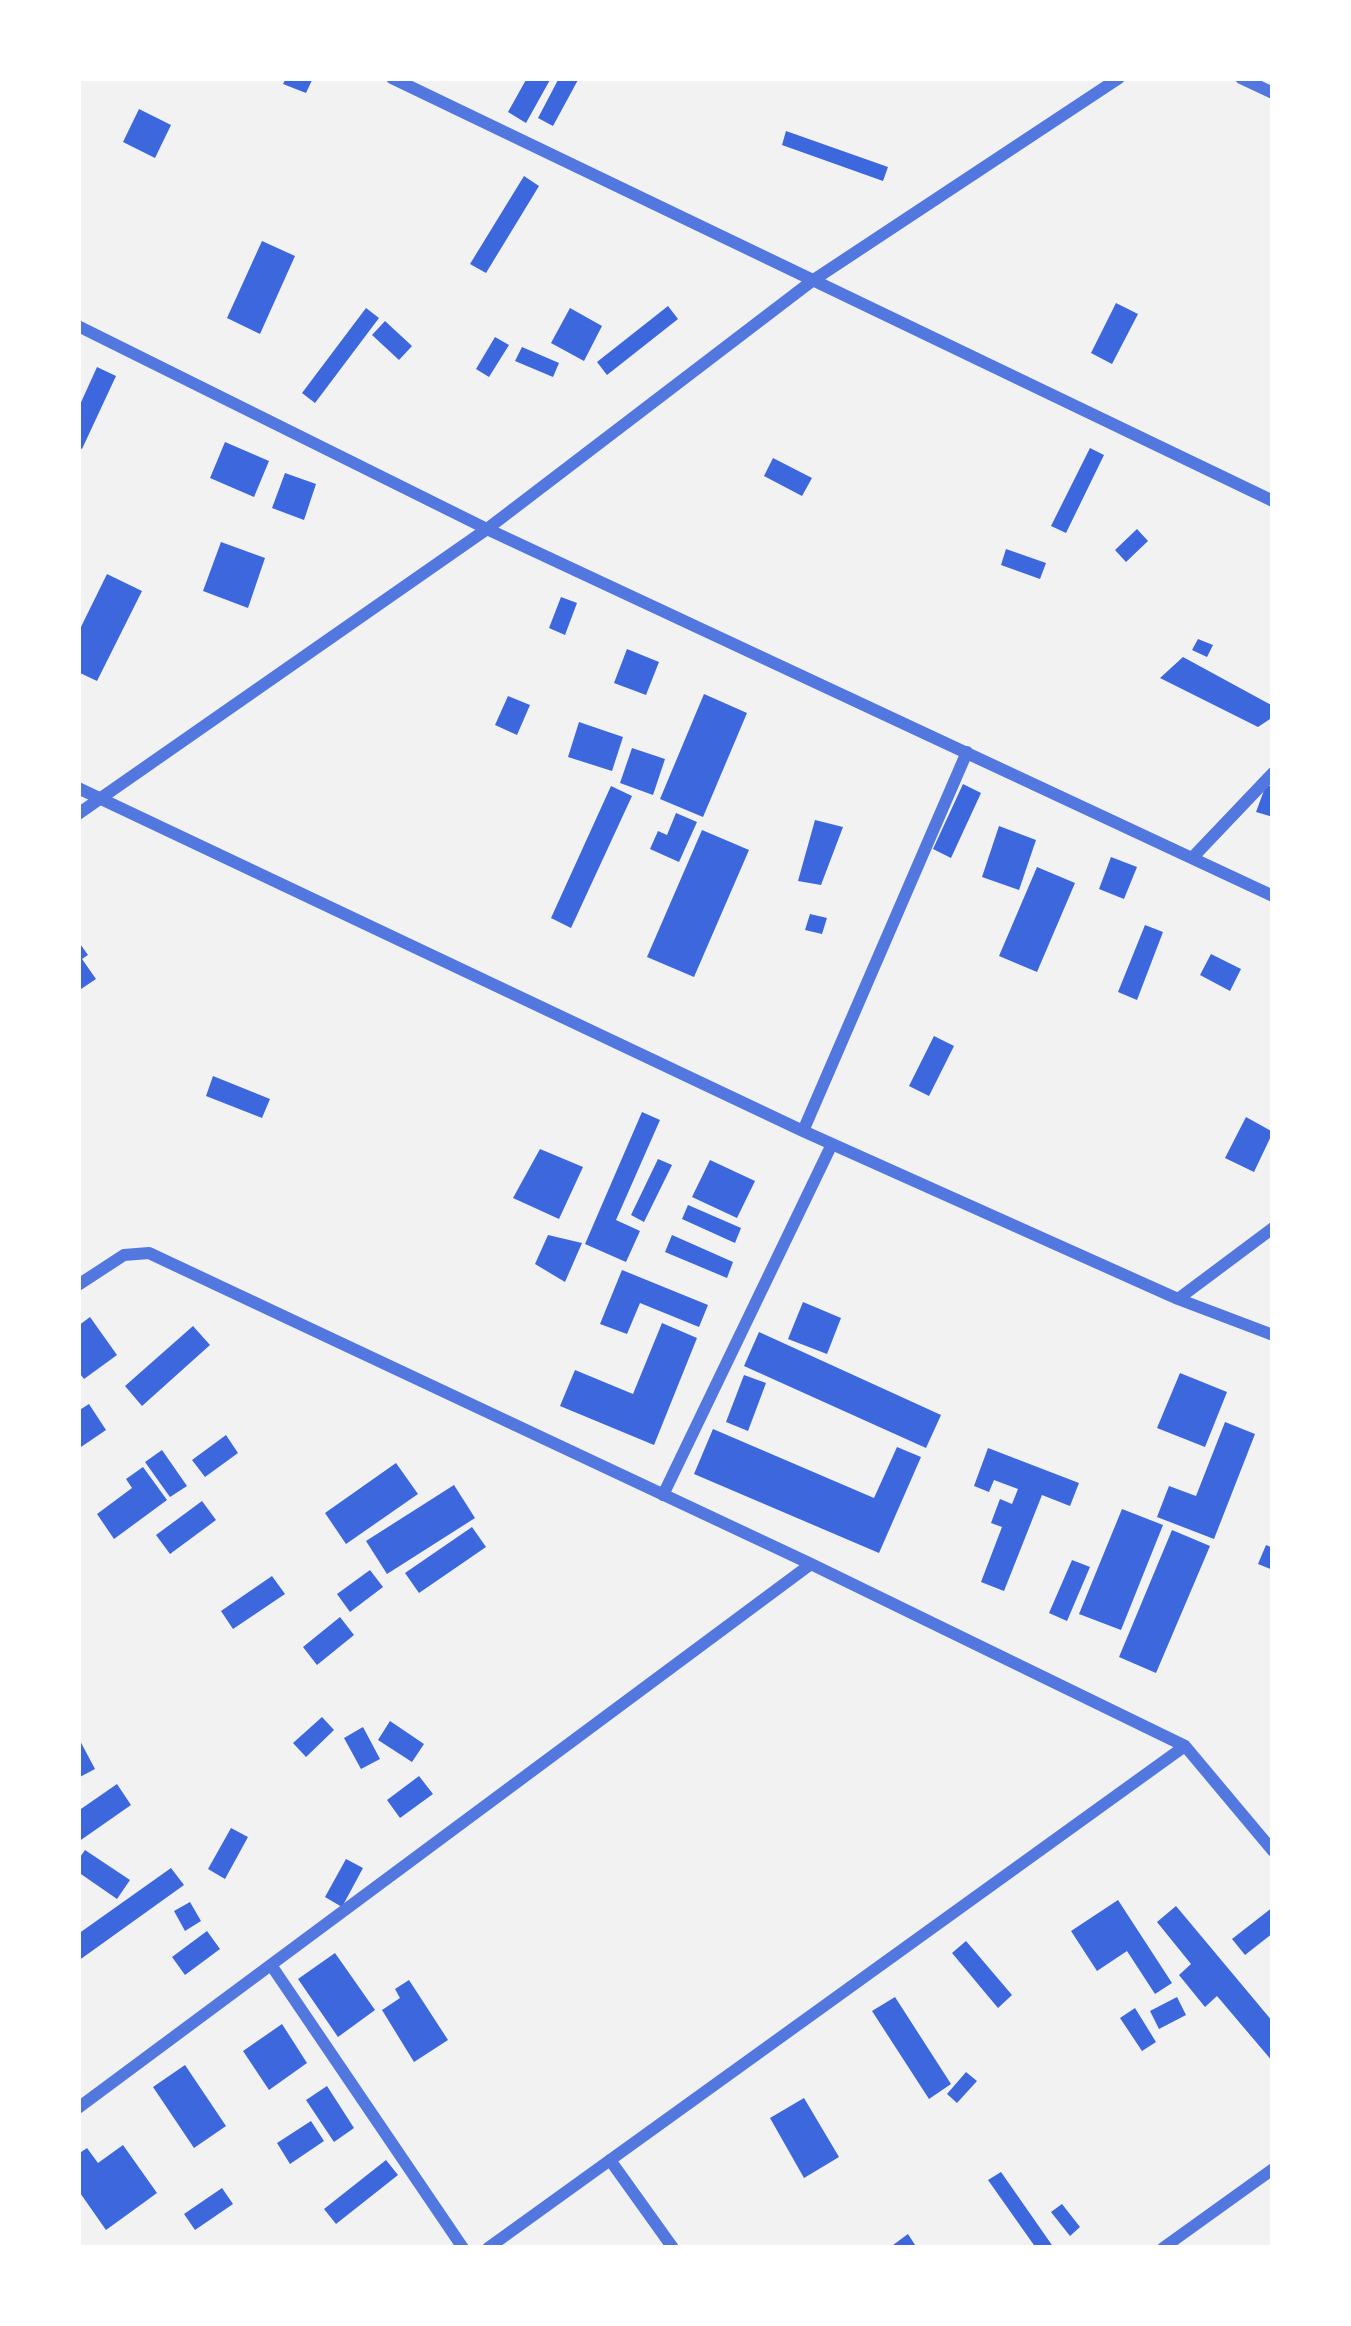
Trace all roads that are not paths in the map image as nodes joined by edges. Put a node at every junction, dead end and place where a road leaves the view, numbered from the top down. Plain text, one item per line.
1 (392, 78) edge
2 (1119, 78) edge
3 (1241, 78) edge
4 (1273, 93) edge
5 (812, 281) junction
6 (78, 326) edge
7 (1273, 501) edge
8 (487, 529) junction
9 (968, 752) junction
10 (1273, 773) edge
11 (78, 788) edge
12 (100, 798) junction
13 (78, 814) edge
14 (1193, 857) junction
15 (1273, 896) edge
16 (803, 1131) junction
17 (832, 1144) junction
18 (1273, 1228) edge
19 (78, 1285) edge
20 (1178, 1299) junction
21 (1273, 1335) edge
22 (663, 1495) junction
23 (811, 1564) junction
24 (1185, 1746) junction
25 (1273, 1851) edge
26 (271, 1965) junction
27 (78, 2108) edge
28 (610, 2160) junction
29 (1273, 2169) edge
30 (464, 2248) edge
31 (488, 2248) edge
32 (673, 2248) edge
33 (1163, 2248) edge

1 - 5 street
2 - 5 street
3 - 4 street
5 - 7 street
5 - 8 street
6 - 8 street
8 - 9 street
8 - 12 street
9 - 14 street
9 - 16 street
10 - 14 street
11 - 12 street
12 - 13 street
12 - 16 street
14 - 15 street
16 - 17 street
17 - 20 street
17 - 22 street
18 - 20 street
19 - 22 street
20 - 21 street
22 - 23 street
23 - 24 street
23 - 26 street
24 - 25 street
24 - 28 street
26 - 27 street
26 - 30 street
28 - 31 street
28 - 32 street
29 - 33 street

